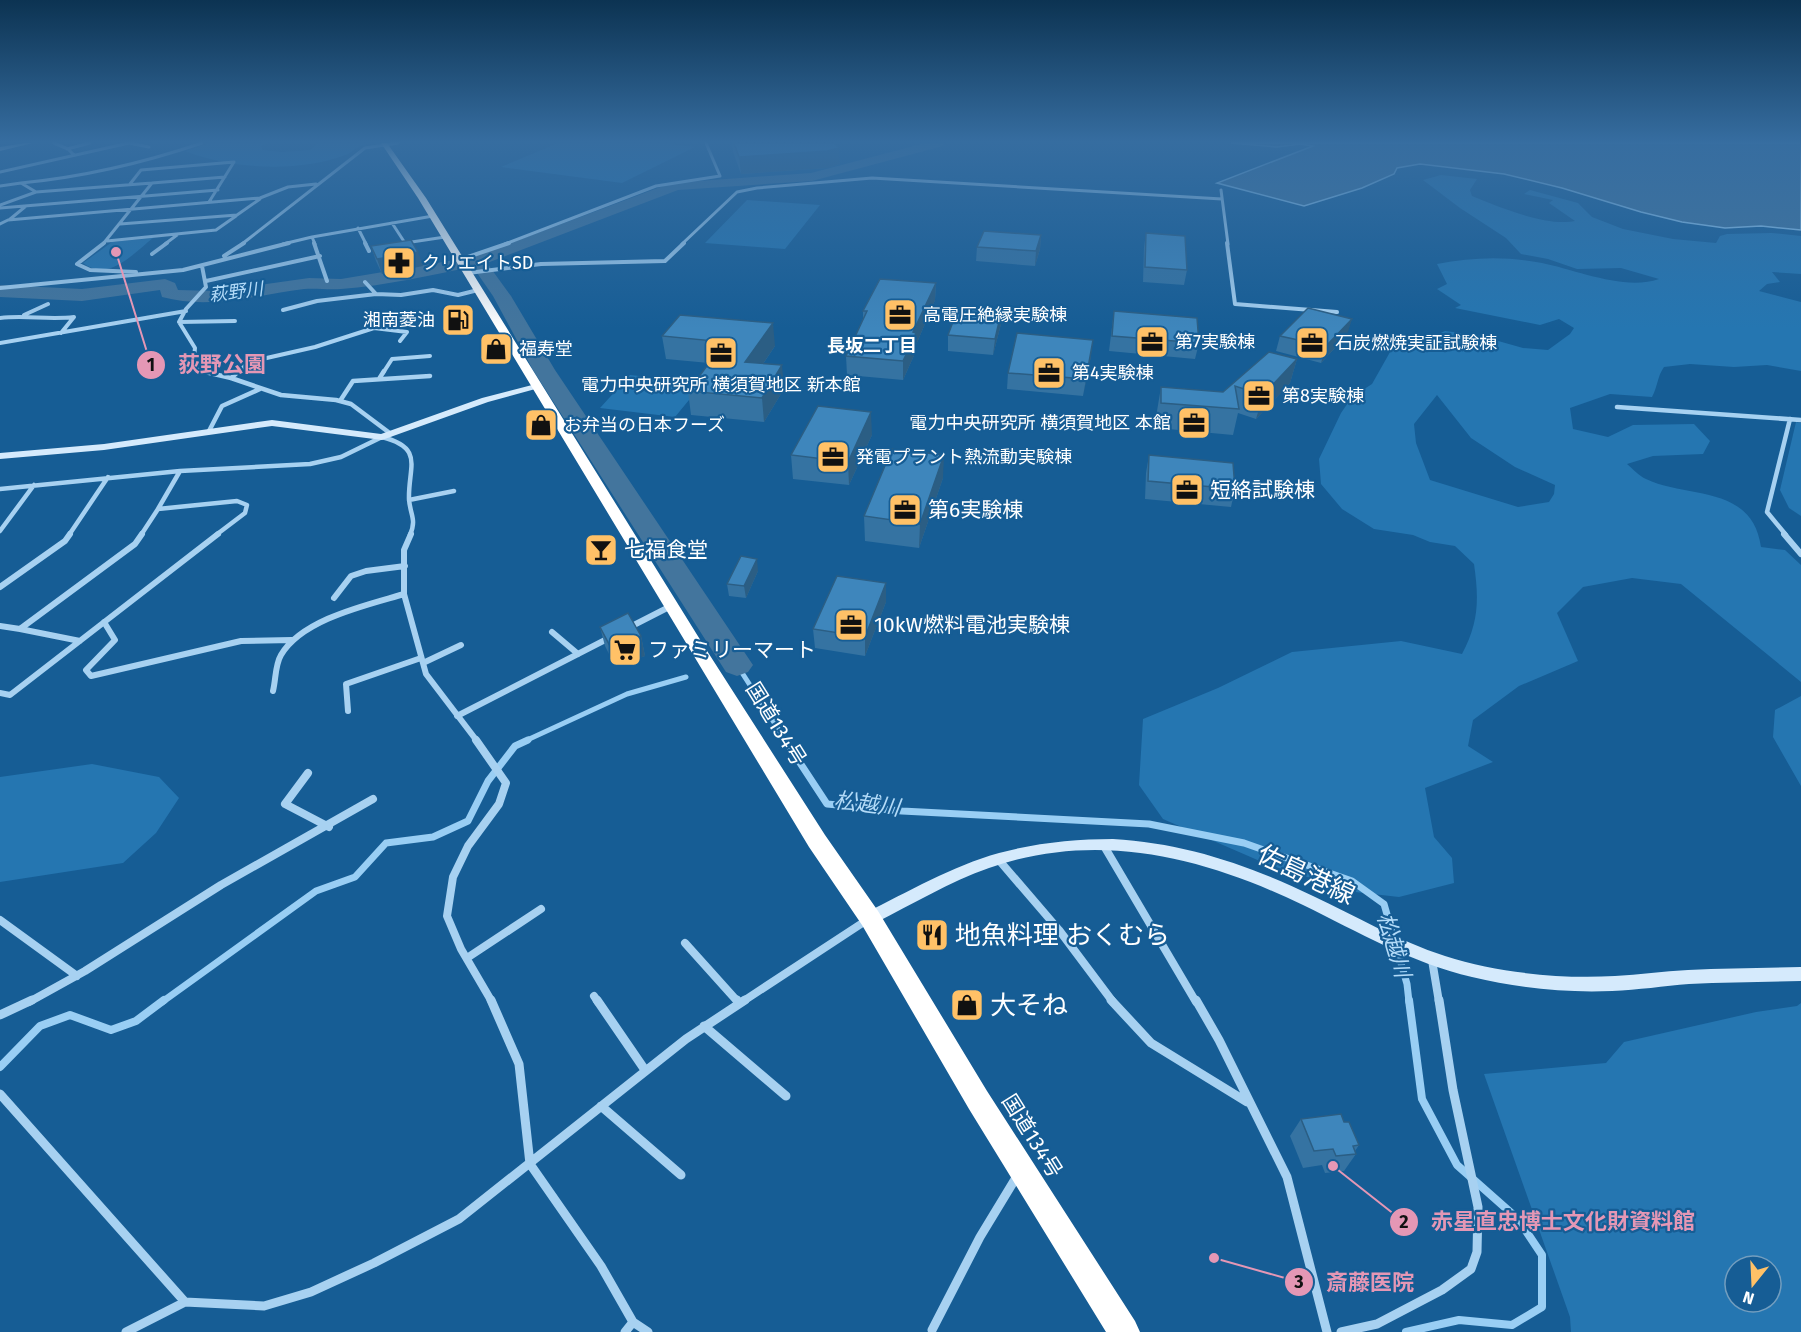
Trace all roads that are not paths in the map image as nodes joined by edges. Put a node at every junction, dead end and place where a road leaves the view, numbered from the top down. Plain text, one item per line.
1 (36, 205) edge
2 (134, 205) edge
3 (174, 205) edge
4 (250, 205) edge
5 (294, 205) edge
6 (426, 205) edge
7 (607, 205) edge
8 (723, 205) edge
9 (1223, 205) edge
10 (0, 206) edge
11 (26, 206) junction
12 (131, 209) junction
13 (237, 215) junction
14 (433, 216) junction
15 (8, 220) junction
16 (392, 223) junction
17 (0, 224) edge
18 (120, 224) junction
19 (358, 228) junction
20 (179, 233) junction
21 (312, 237) junction
22 (445, 237) junction
23 (107, 241) junction
24 (369, 252) edge
25 (152, 254) dead end
26 (320, 256) junction
27 (216, 261) junction
28 (462, 265) junction
29 (202, 266) junction
30 (148, 273) junction
31 (206, 281) junction
32 (327, 281) dead end
33 (365, 282) dead end
34 (0, 288) edge
35 (478, 290) junction
36 (376, 294) junction
37 (48, 304) dead end
38 (283, 310) dead end
39 (186, 311) junction
40 (1337, 312) dead end
41 (23, 315) junction
42 (0, 318) edge
43 (235, 321) dead end
44 (179, 322) junction
45 (61, 334) junction
46 (400, 341) dead end
47 (0, 343) edge
48 (430, 356) dead end
49 (430, 376) dead end
50 (231, 378) junction
51 (379, 379) junction
52 (536, 386) junction
53 (260, 389) junction
54 (340, 401) junction
55 (1617, 407) dead end
56 (1790, 419) junction
57 (1801, 420) edge
58 (209, 431) junction
59 (386, 436) junction
60 (0, 456) edge
61 (180, 471) junction
62 (108, 477) junction
63 (34, 485) junction
64 (0, 489) edge
65 (454, 491) dead end
66 (409, 500) junction
67 (158, 509) junction
68 (0, 531) edge
69 (1801, 554) edge
70 (405, 566) junction
71 (0, 587) edge
72 (404, 594) junction
73 (334, 598) dead end
74 (671, 606) junction
75 (104, 622) junction
76 (0, 626) edge
77 (20, 629) junction
78 (626, 629) edge
79 (552, 632) dead end
80 (616, 634) edge
81 (292, 640) junction
82 (80, 641) junction
83 (461, 645) dead end
84 (578, 654) junction
85 (422, 661) junction
86 (273, 692) dead end
87 (0, 693) edge
88 (348, 711) dead end
89 (457, 716) junction
90 (308, 773) dead end
91 (373, 799) dead end
92 (329, 827) junction
93 (1104, 846) junction
94 (998, 859) junction
95 (541, 909) dead end
96 (870, 918) junction
97 (0, 920) edge
98 (685, 944) dead end
99 (467, 958) junction
100 (1426, 958) junction
101 (1801, 974) edge
102 (77, 976) junction
103 (594, 996) dead end
104 (739, 1003) junction
105 (0, 1015) edge
106 (704, 1026) junction
107 (645, 1070) junction
108 (0, 1094) edge
109 (786, 1096) dead end
110 (1248, 1102) junction
111 (601, 1106) junction
112 (530, 1164) junction
113 (1021, 1170) junction
114 (681, 1175) dead end
115 (185, 1302) junction
116 (633, 1322) junction
117 (932, 1330) dead end
118 (126, 1332) edge
119 (625, 1332) edge
120 (648, 1332) edge
121 (1124, 1332) edge
122 (1327, 1332) edge
123 (1341, 1332) edge

1 - 11 street
2 - 12 street
3 - 12 street
4 - 13 street
5 - 27 street
6 - 14 highway, 国道134号
7 - 28 street
8 - 28 street
9 - 40 street
10 - 11 street
11 - 15 street
12 - 15 street
12 - 18 street
13 - 18 street
13 - 20 street
14 - 16 street
14 - 22 highway, 国道134号
15 - 17 street
16 - 19 street
16 - 22 street
18 - 23 street
19 - 21 street
19 - 24 street
20 - 23 street
20 - 25 street
21 - 26 street
21 - 27 street
22 - 28 highway, 国道134号
23 - 30 street
26 - 31 street
26 - 32 street
27 - 29 street
28 - 35 highway, 国道134号
29 - 30 street
29 - 31 street
30 - 34 street
31 - 39 street
33 - 36 street
35 - 36 street
35 - 52 highway, 国道134号
36 - 38 street
37 - 41 street
39 - 44 street
39 - 45 street
41 - 42 street
41 - 45 street
43 - 44 street
44 - 50 street
45 - 47 street
46 - 50 street
48 - 51 street
49 - 51 street
50 - 53 street
51 - 54 street
52 - 59 street
52 - 74 highway, 国道134号
53 - 54 street
53 - 58 street
54 - 59 street
55 - 56 street
56 - 57 street
56 - 69 street
58 - 59 street
58 - 60 street
59 - 61 street
59 - 66 street
61 - 62 street
61 - 67 street
62 - 63 street
62 - 71 street
63 - 64 street
63 - 68 street
65 - 66 street
66 - 70 street
67 - 75 street
67 - 77 street
70 - 72 street
70 - 73 street
72 - 81 street
72 - 85 street
74 - 78 street
74 - 96 highway, 国道134号
75 - 81 street
75 - 82 street
76 - 77 street
77 - 82 street
79 - 84 street
80 - 84 street
81 - 86 street
82 - 87 street
83 - 85 street
84 - 89 street
85 - 88 street
85 - 89 street
89 - 99 street
90 - 92 street
91 - 92 street
92 - 102 street
93 - 94 street, 佐島港線
93 - 100 street, 佐島港線
93 - 110 street
94 - 96 street, 佐島港線
94 - 110 street
95 - 99 street
96 - 104 street
96 - 113 highway, 国道134号
97 - 102 street
98 - 104 street
99 - 112 street
100 - 101 street, 佐島港線
100 - 123 street
102 - 105 street
103 - 107 street
104 - 106 street
106 - 107 street
106 - 109 street
107 - 111 street
108 - 115 street
110 - 122 street
111 - 112 street
111 - 114 street
112 - 115 street
112 - 116 street
113 - 117 street
113 - 121 highway, 国道134号
115 - 118 street
116 - 119 street
116 - 120 street

